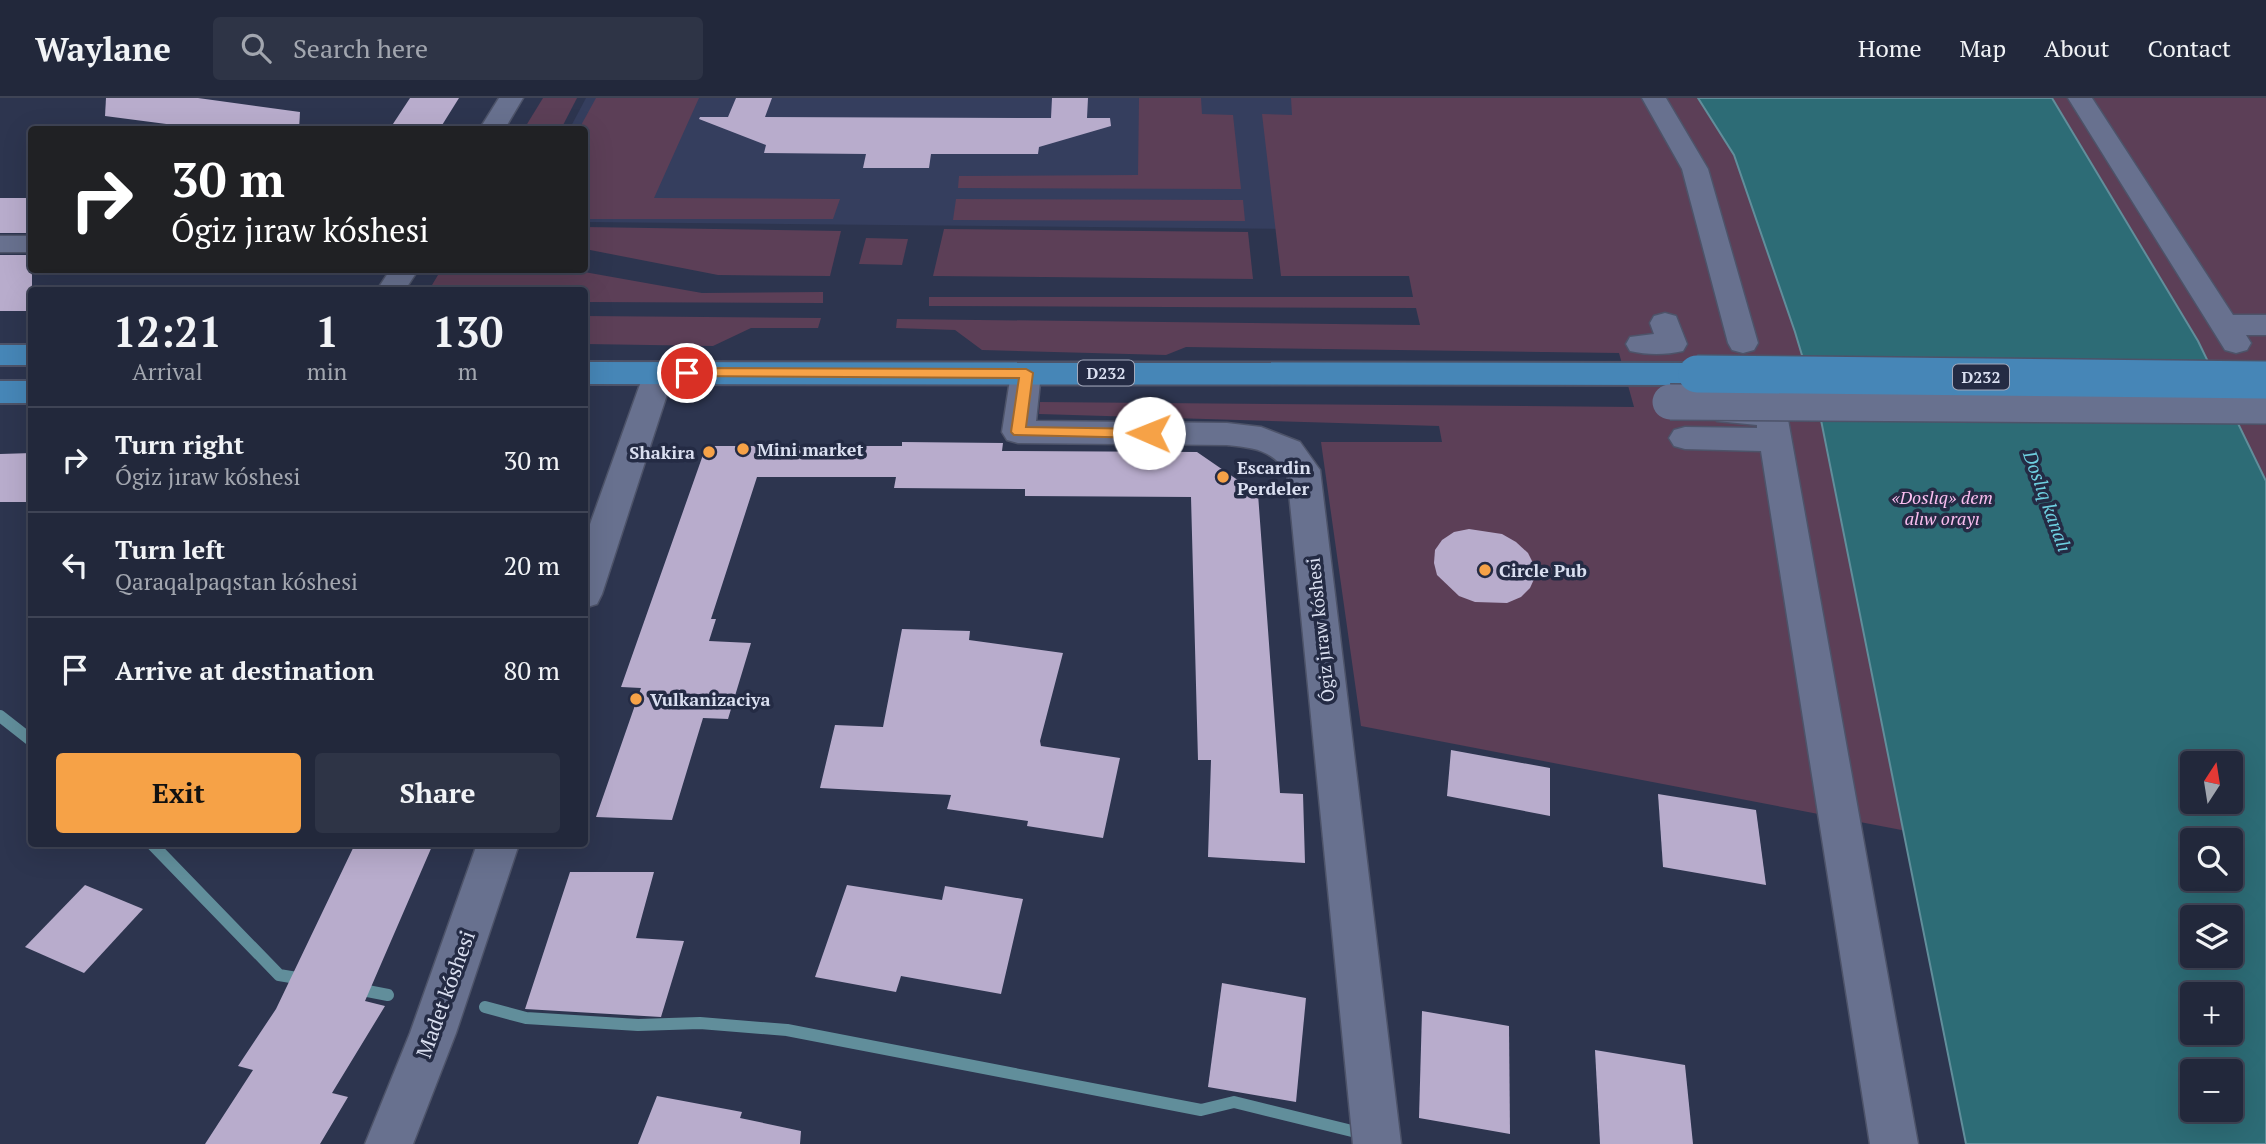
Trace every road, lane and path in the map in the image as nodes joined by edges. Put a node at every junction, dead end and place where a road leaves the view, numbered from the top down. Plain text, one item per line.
1 (511, 98) edge
2 (1654, 98) edge
3 (2080, 98) edge
4 (494, 126) edge
5 (0, 244) edge
6 (28, 244) edge
7 (1665, 323) dead end
8 (2249, 331) edge
9 (1743, 343) dead end
10 (1642, 344) dead end
11 (0, 355) edge
12 (28, 355) edge
13 (588, 373) edge
14 (659, 373) junction
15 (1026, 373) junction
16 (2266, 380) edge
17 (0, 392) edge
18 (28, 392) edge
19 (2266, 407) edge
20 (588, 582) edge
21 (497, 847) edge
22 (389, 1144) edge
23 (1377, 1144) edge
24 (1894, 1144) edge

1 - 4 street
2 - 9 street
3 - 8 street
5 - 6 street
7 - 10 street
11 - 12 main road
13 - 14 main road, D232
14 - 15 main road, D232
14 - 20 street
15 - 16 main road, D232, bridge
15 - 23 street, Ógiz jıraw kóshesi
17 - 18 main road
19 - 24 street, bridge
21 - 22 street, Madet kóshesi

